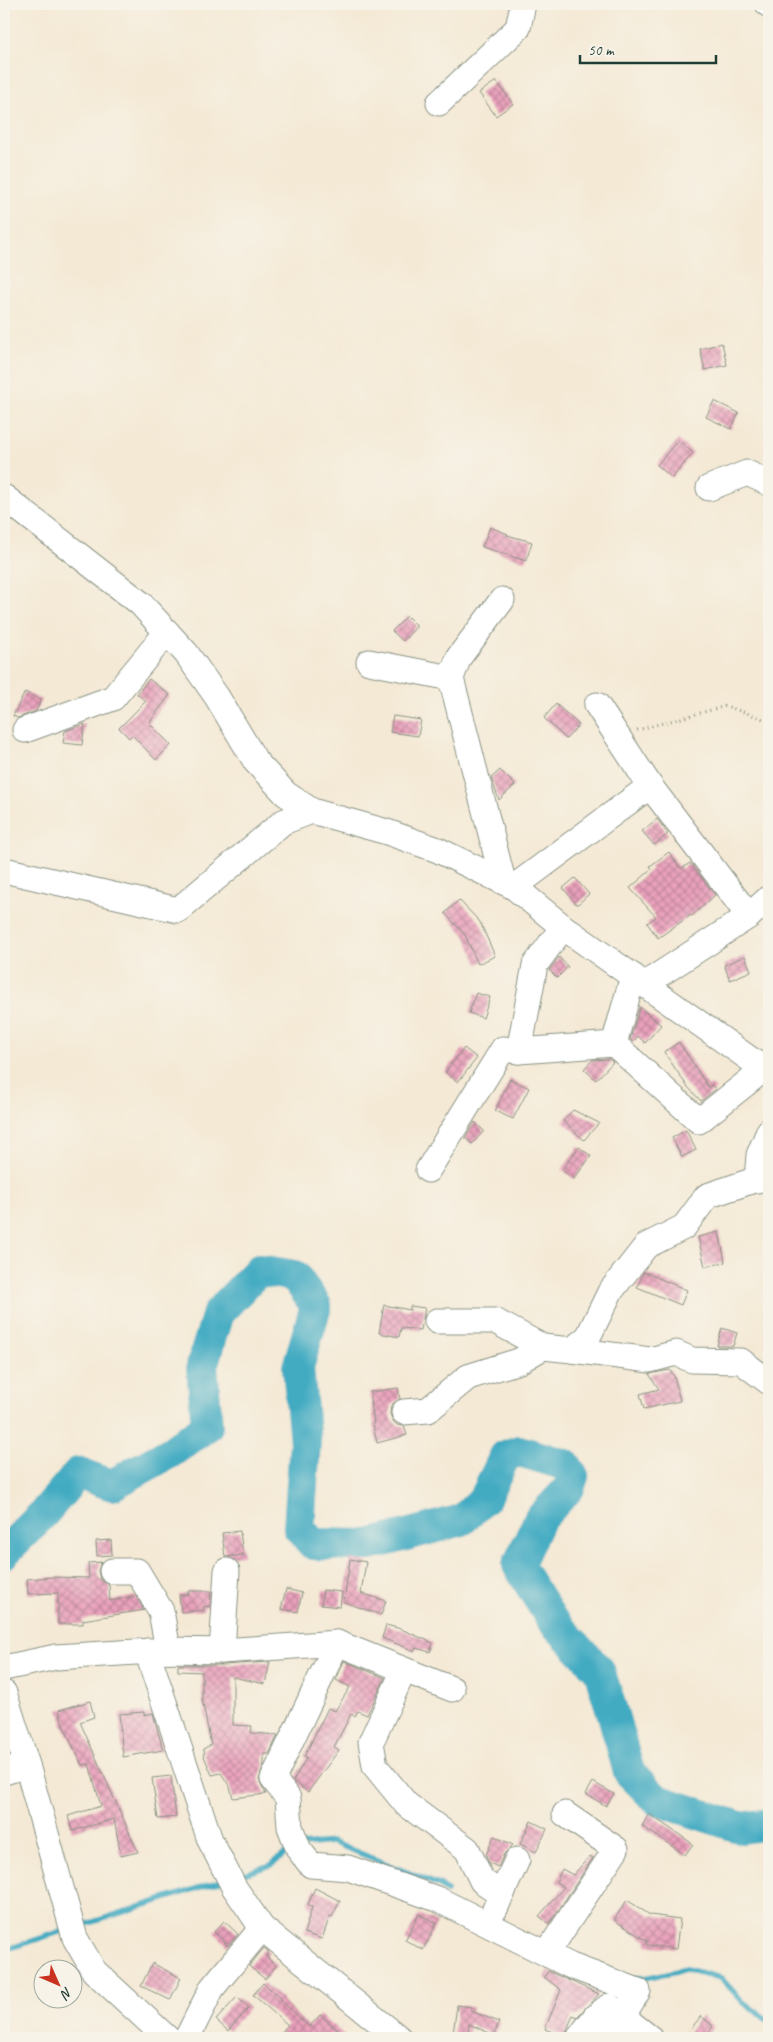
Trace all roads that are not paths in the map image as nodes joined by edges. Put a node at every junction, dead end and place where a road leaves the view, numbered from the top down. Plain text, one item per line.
1 (523, 4) edge
2 (439, 103) dead end
3 (769, 482) edge
4 (709, 488) dead end
5 (4, 497) edge
6 (502, 600) dead end
7 (167, 632) junction
8 (368, 662) dead end
9 (451, 678) junction
10 (597, 705) dead end
11 (25, 730) dead end
12 (650, 786) junction
13 (312, 811) junction
14 (4, 870) edge
15 (509, 884) junction
16 (769, 898) edge
17 (749, 916) junction
18 (563, 927) junction
19 (639, 980) junction
20 (614, 1044) junction
21 (519, 1052) junction
22 (768, 1069) edge
23 (769, 1131) edge
24 (428, 1170) dead end
25 (763, 1178) edge
26 (437, 1321) dead end
27 (542, 1347) junction
28 (572, 1350) junction
29 (769, 1382) edge
30 (404, 1412) dead end
31 (112, 1571) dead end
32 (227, 1571) dead end
33 (338, 1643) junction
34 (158, 1651) junction
35 (222, 1651) junction
36 (4, 1668) edge
37 (404, 1670) junction
38 (452, 1689) dead end
39 (4, 1693) edge
40 (27, 1765) junction
41 (4, 1772) edge
42 (565, 1814) dead end
43 (517, 1860) dead end
44 (493, 1914) junction
45 (262, 1928) junction
46 (550, 1950) junction
47 (616, 2012) junction
48 (167, 2038) edge
49 (187, 2038) edge
50 (399, 2038) edge
51 (580, 2038) edge
52 (609, 2038) edge
53 (650, 2038) edge

1 - 2 street
3 - 4 street
5 - 7 street
6 - 9 street
7 - 11 street
7 - 13 street
8 - 9 street
9 - 15 street
10 - 12 street
12 - 15 street
12 - 17 street
13 - 14 street
13 - 15 street
15 - 18 street
16 - 17 street
17 - 19 street
18 - 19 street
18 - 21 street
19 - 20 street
19 - 22 street
20 - 21 street
20 - 22 street
21 - 24 street
23 - 25 street
25 - 28 street
26 - 27 street
27 - 28 street
27 - 30 street
28 - 29 street
31 - 34 street
32 - 35 street
33 - 35 street
33 - 37 street
33 - 44 street
34 - 35 street
34 - 36 street
34 - 45 street
37 - 38 street
37 - 44 street
39 - 40 street
40 - 41 street
40 - 48 street
42 - 46 street
43 - 44 street
44 - 46 street
45 - 49 street
45 - 50 street
46 - 47 street
47 - 51 street
47 - 52 street
47 - 53 street

